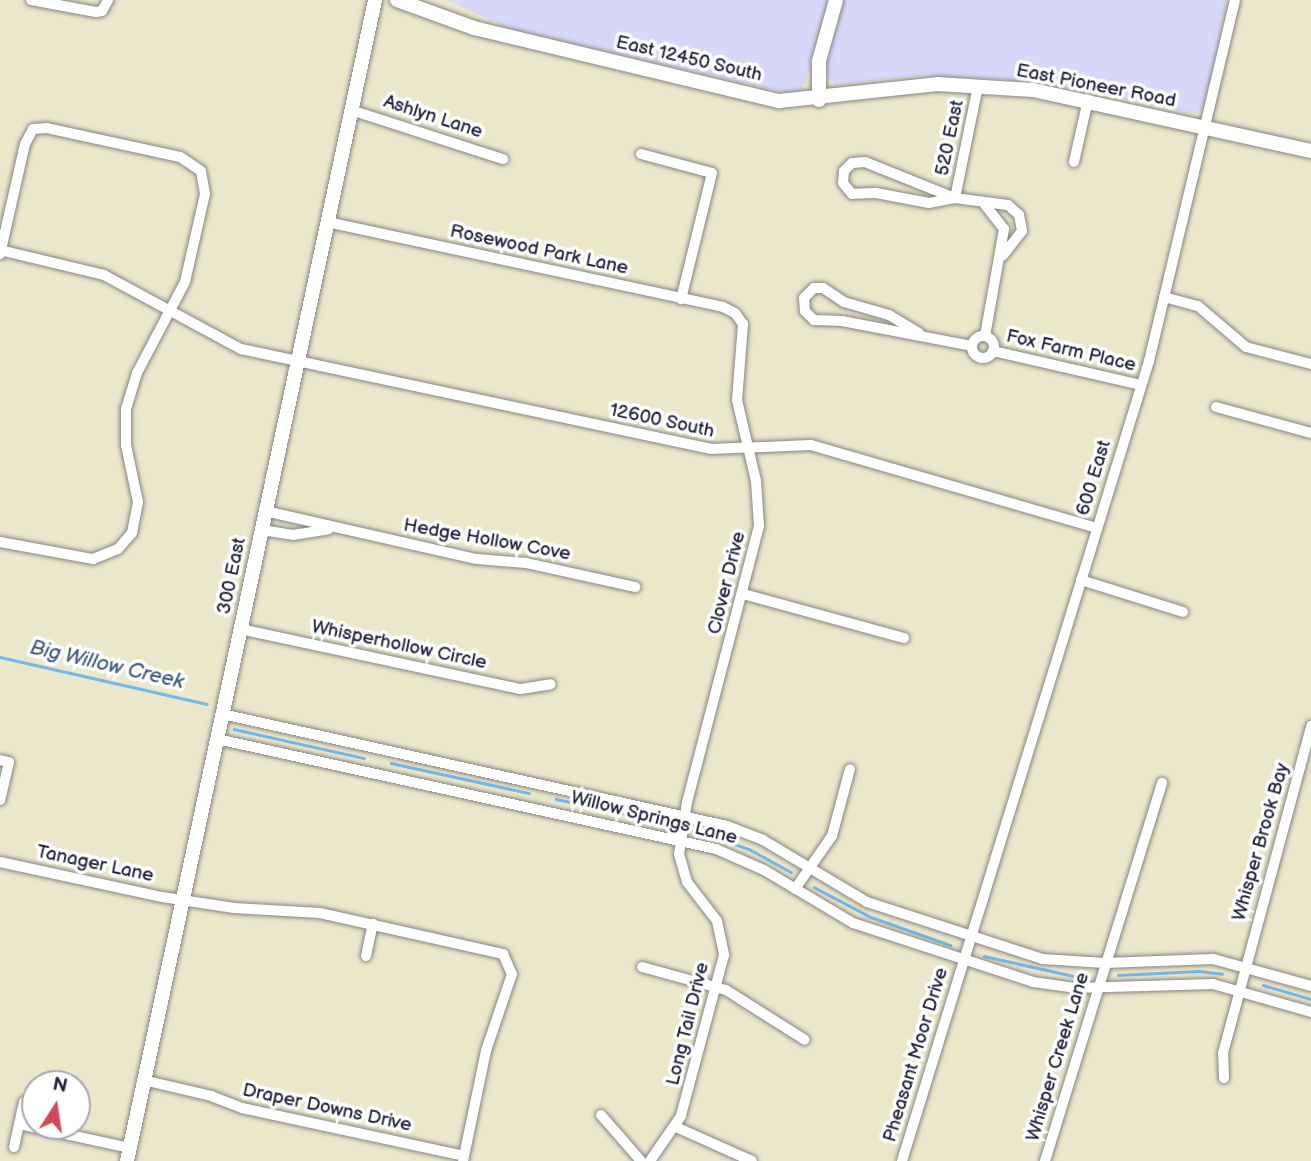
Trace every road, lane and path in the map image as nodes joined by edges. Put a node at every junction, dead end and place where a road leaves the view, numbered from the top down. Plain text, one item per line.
1 (31, 0) edge
2 (108, 0) edge
3 (375, 0) edge
4 (397, 0) edge
5 (836, 0) edge
6 (1235, 0) edge
7 (978, 86) junction
8 (819, 100) junction
9 (1087, 100) junction
10 (351, 110) junction
11 (1206, 127) junction
12 (1311, 151) edge
13 (641, 153) dead end
14 (503, 159) dead end
15 (1074, 162) dead end
16 (955, 198) junction
17 (985, 205) junction
18 (327, 222) junction
19 (0, 252) edge
20 (1003, 255) junction
21 (1164, 297) junction
22 (681, 299) junction
23 (170, 311) junction
24 (739, 318) joint
25 (919, 333) junction
26 (985, 336) junction
27 (972, 346) junction
28 (993, 351) junction
29 (298, 361) junction
30 (1311, 364) edge
31 (1141, 385) junction
32 (1216, 407) dead end
33 (1311, 432) edge
34 (747, 449) junction
35 (265, 511) junction
36 (333, 528) junction
37 (1097, 528) junction
38 (261, 530) junction
39 (0, 542) edge
40 (1081, 580) junction
41 (635, 587) dead end
42 (743, 594) junction
43 (1183, 612) dead end
44 (240, 629) junction
45 (904, 638) dead end
46 (551, 684) dead end
47 (222, 714) junction
48 (1311, 726) edge
49 (218, 739) junction
50 (0, 760) edge
51 (850, 769) dead end
52 (1162, 783) dead end
53 (0, 800) edge
54 (685, 814) junction
55 (680, 839) junction
56 (0, 862) edge
57 (810, 869) junction
58 (795, 889) junction
59 (183, 899) junction
60 (373, 925) junction
61 (971, 936) junction
62 (366, 956) dead end
63 (963, 960) junction
64 (1105, 962) junction
65 (642, 967) dead end
66 (1247, 967) junction
67 (1311, 986) edge
68 (717, 987) junction
69 (1098, 988) junction
70 (1241, 991) junction
71 (1311, 1012) edge
72 (805, 1040) dead end
73 (1224, 1078) dead end
74 (144, 1080) junction
75 (21, 1115) edge
76 (601, 1115) dead end
77 (19, 1124) junction
78 (676, 1127) junction
79 (15, 1147) dead end
80 (128, 1155) edge
81 (464, 1158) edge
82 (641, 1161) edge
83 (650, 1161) edge
84 (752, 1161) edge
85 (902, 1161) edge
86 (1045, 1161) edge

1 - 2 street
3 - 10 main road, 300 East
4 - 8 main road, East 12450 South
5 - 8 main road
6 - 11 street, 600 East
7 - 8 main road, East 12450 South
7 - 9 main road, East Pioneer Road
7 - 16 street, 520 East
9 - 11 main road, East Pioneer Road
9 - 15 street
10 - 14 street, Ashlyn Lane
10 - 18 main road, 300 East
11 - 12 main road, East Pioneer Road
11 - 21 street, 600 East
13 - 22 street
16 - 16 street
16 - 17 street
17 - 20 street
17 - 20 street
18 - 22 street, Rosewood Park Lane
18 - 29 main road, 300 East
19 - 23 street, 12600 South
19 - 23 street
20 - 26 street
21 - 30 street
21 - 31 street, 600 East
22 - 24 street, Rosewood Park Lane
23 - 29 street, 12600 South
23 - 39 street
24 - 34 street, Clover Drive
25 - 25 street
25 - 27 street
26 - 27 street
26 - 28 street
27 - 28 street, Fox Farm Place
28 - 31 street, Fox Farm Place
29 - 34 street, 12600 South
29 - 35 main road, 300 East
31 - 37 street, 600 East
32 - 33 street
34 - 37 street, 12600 South
34 - 42 street, Clover Drive
35 - 36 street, Hedge Hollow Cove
35 - 38 main road, 300 East
36 - 38 street, Hedge Hollow Cove
36 - 41 street, Hedge Hollow Cove
37 - 40 street, 600 East
38 - 44 main road, 300 East
40 - 43 street
40 - 61 street, 600 East
42 - 45 street
42 - 54 street, Clover Drive
44 - 46 street, Whisperhollow Circle
44 - 47 main road, 300 East
47 - 49 main road, 300 East
47 - 54 street, Willow Springs Lane
48 - 66 street, Whisper Brook Bay
49 - 55 street, Willow Springs Lane
49 - 59 main road, 300 East
50 - 53 street
51 - 57 street
52 - 64 street, Whisper Creek Lane
54 - 55 street, Long Tail Drive
54 - 57 street, Willow Springs Lane
55 - 58 street, Willow Springs Lane
55 - 68 street, Long Tail Drive
56 - 59 street, Tanager Lane
57 - 58 street
57 - 61 street, Willow Springs Lane
58 - 63 street, Willow Springs Lane
59 - 60 street, Tanager Lane
59 - 74 main road, 300 East
60 - 62 street
60 - 81 street, Tanager Lane
61 - 63 street, 600 East
61 - 64 street, Willow Springs Lane
63 - 69 street, Willow Springs Lane
63 - 85 street, Pheasant Moor Drive
64 - 66 street, Willow Springs Lane
64 - 69 street, Whisper Creek Lane
65 - 68 street
66 - 67 street, Willow Springs Lane
66 - 70 street, Whisper Brook Bay
68 - 72 street
68 - 78 street, Long Tail Drive
69 - 70 street, Willow Springs Lane
69 - 86 street, Whisper Creek Lane
70 - 71 street, Willow Springs Lane
70 - 73 street, Whisper Brook Bay
74 - 80 main road, 300 East
74 - 81 street, Draper Downs Drive
75 - 77 street
76 - 82 street
77 - 79 street
77 - 80 street
78 - 83 street, Long Tail Drive
78 - 84 street

